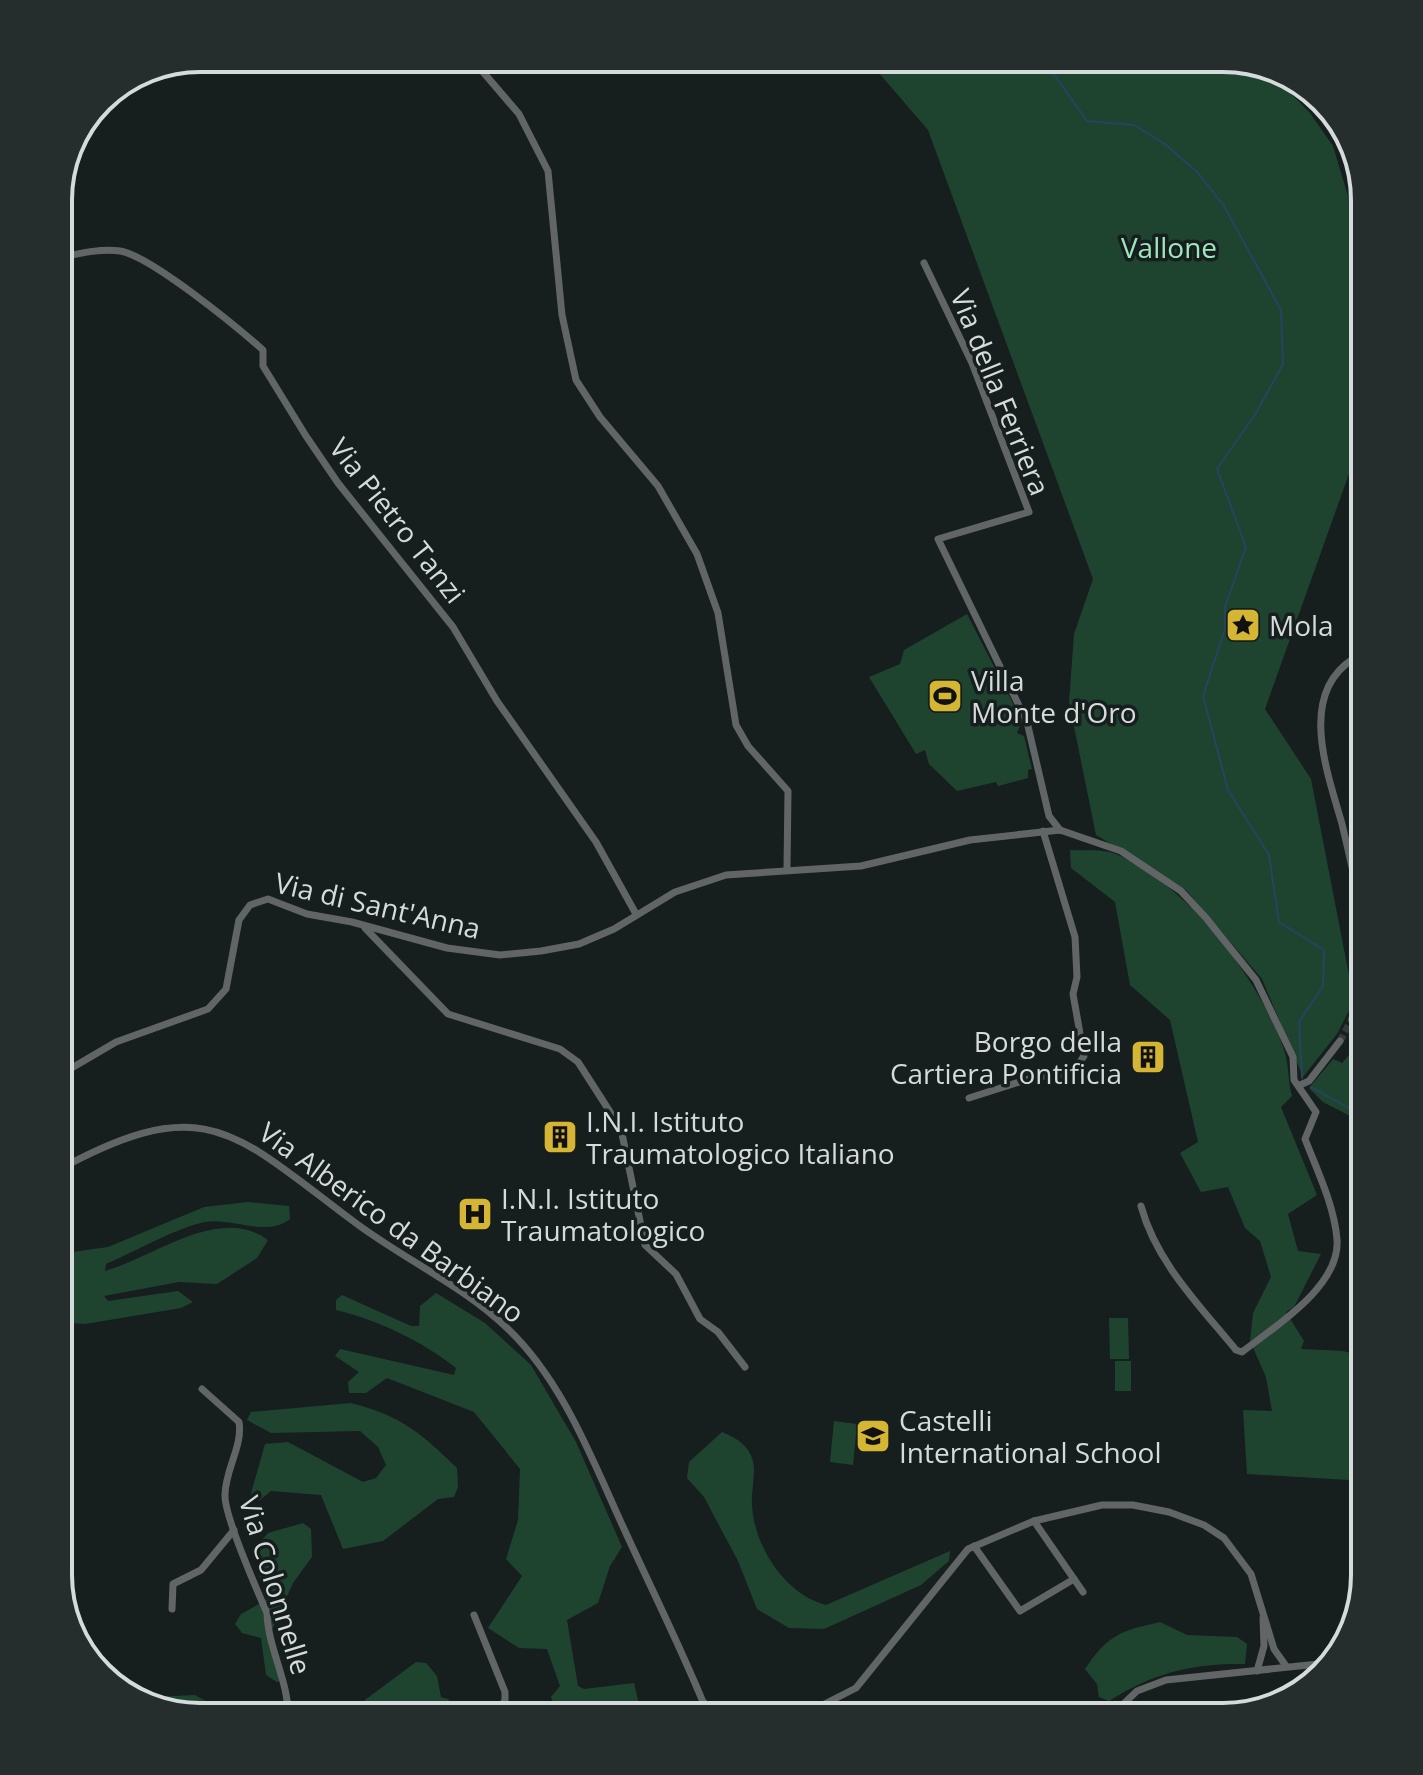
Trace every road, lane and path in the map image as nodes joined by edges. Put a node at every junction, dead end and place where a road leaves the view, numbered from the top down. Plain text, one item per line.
1 (483, 72) edge
2 (72, 256) edge
3 (924, 263) dead end
4 (1351, 661) edge
5 (1060, 830) junction
6 (1043, 831) junction
7 (787, 868) junction
8 (1351, 875) edge
9 (636, 914) junction
10 (363, 927) junction
11 (1340, 1041) tunnel mouth
12 (72, 1068) edge
13 (1300, 1085) junction
14 (969, 1098) dead end
15 (72, 1162) edge
16 (1141, 1206) dead end
17 (745, 1367) dead end
18 (202, 1389) dead end
19 (1034, 1521) junction
20 (234, 1530) junction
21 (974, 1546) junction
22 (1074, 1579) junction
23 (1083, 1592) dead end
24 (1263, 1604) junction
25 (172, 1609) dead end
26 (474, 1615) dead end
27 (1314, 1664) edge
28 (1286, 1666) junction
29 (1257, 1671) junction
30 (286, 1703) edge
31 (504, 1703) edge
32 (704, 1703) edge
33 (827, 1703) edge
34 (1124, 1703) edge

1 - 7 street
2 - 9 street, Via Pietro Tanzi
3 - 5 street, Via della Ferriera
4 - 8 street
5 - 6 street, Via di Sant'Anna
5 - 13 street, Via di Sant'Anna
6 - 7 street, Via di Sant'Anna
6 - 14 street
7 - 9 street, Via di Sant'Anna
9 - 10 street, Via di Sant'Anna
10 - 12 street, Via di Sant'Anna
10 - 17 street
11 - 13 street
13 - 16 street, Via di Sant'Anna
15 - 32 street, Via Alberico da Barbiano
18 - 20 street, Via Colonnelle
19 - 21 street
19 - 22 street
19 - 24 street
20 - 25 street
20 - 30 street, Via Colonnelle
21 - 22 street
21 - 33 street
22 - 23 street
24 - 28 street
24 - 29 street
26 - 31 street
27 - 28 street
28 - 29 street
29 - 34 street

